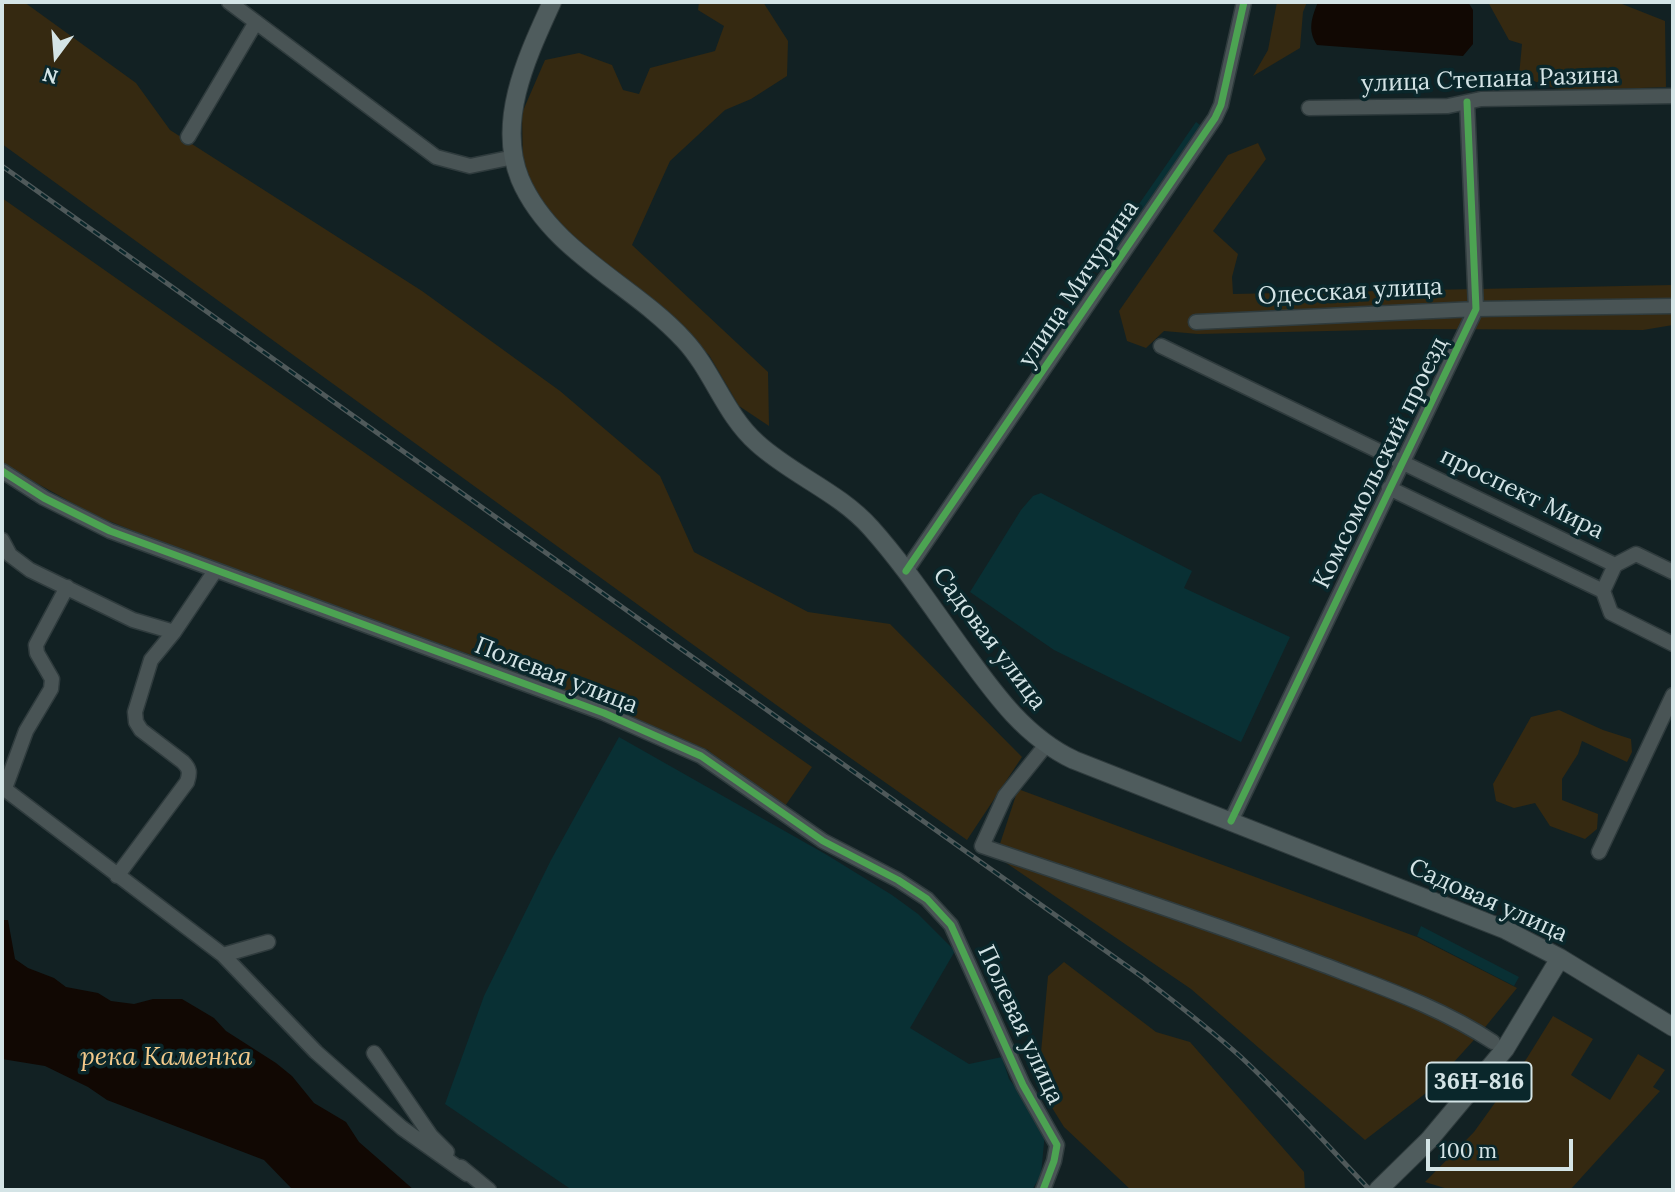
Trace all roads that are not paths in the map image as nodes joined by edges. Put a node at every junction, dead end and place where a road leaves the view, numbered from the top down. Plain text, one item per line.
1 (229, 2) edge
2 (1244, 2) edge
3 (547, 3) edge
4 (256, 22) junction
5 (1673, 96) edge
6 (1467, 102) junction
7 (1310, 108) dead end
8 (188, 136) dead end
9 (514, 158) junction
10 (1673, 306) edge
11 (1476, 309) junction
12 (1196, 322) dead end
13 (1161, 346) dead end
14 (1402, 461) junction
15 (2, 471) edge
16 (1390, 488) junction
17 (2, 540) edge
18 (1615, 565) junction
19 (906, 570) junction
20 (215, 571) junction
21 (1673, 572) edge
22 (67, 587) junction
23 (1603, 591) junction
24 (174, 632) junction
25 (1673, 645) edge
26 (1673, 695) edge
27 (1046, 746) junction
28 (3, 787) edge
29 (1231, 821) junction
30 (1599, 852) dead end
31 (117, 876) junction
32 (268, 942) dead end
33 (223, 956) junction
34 (1560, 958) junction
35 (1673, 1027) edge
36 (1493, 1041) dead end
37 (374, 1053) dead end
38 (467, 1174) junction
39 (489, 1190) edge
40 (1043, 1190) edge
41 (1378, 1190) edge

1 - 4 street
2 - 19 street, улица Мичурина
3 - 9 main road, Садовая улица
4 - 8 street
4 - 9 street
5 - 6 street, улица Степана Разина
6 - 7 street, улица Степана Разина
6 - 11 street, Комсомольский проезд
9 - 19 main road, Садовая улица
10 - 11 street, Одесская улица
11 - 12 street, Одесская улица
11 - 14 street, Комсомольский проезд
13 - 14 street, проспект Мира
14 - 16 street, Комсомольский проезд
14 - 18 street, проспект Мира
15 - 20 street, Полевая улица
16 - 23 street
16 - 29 street, Комсомольский проезд
17 - 22 street
18 - 21 street, проспект Мира
18 - 23 street
19 - 27 main road, Садовая улица
20 - 24 street
20 - 40 street, Полевая улица
22 - 24 street
22 - 28 street
23 - 25 street
24 - 31 street
26 - 30 street
27 - 29 main road, Садовая улица
27 - 36 street
28 - 31 street
29 - 34 main road, Садовая улица
31 - 33 street
32 - 33 street
33 - 38 street
34 - 35 main road, Садовая улица
34 - 41 main road, 36Н-816
37 - 38 street
38 - 39 street

